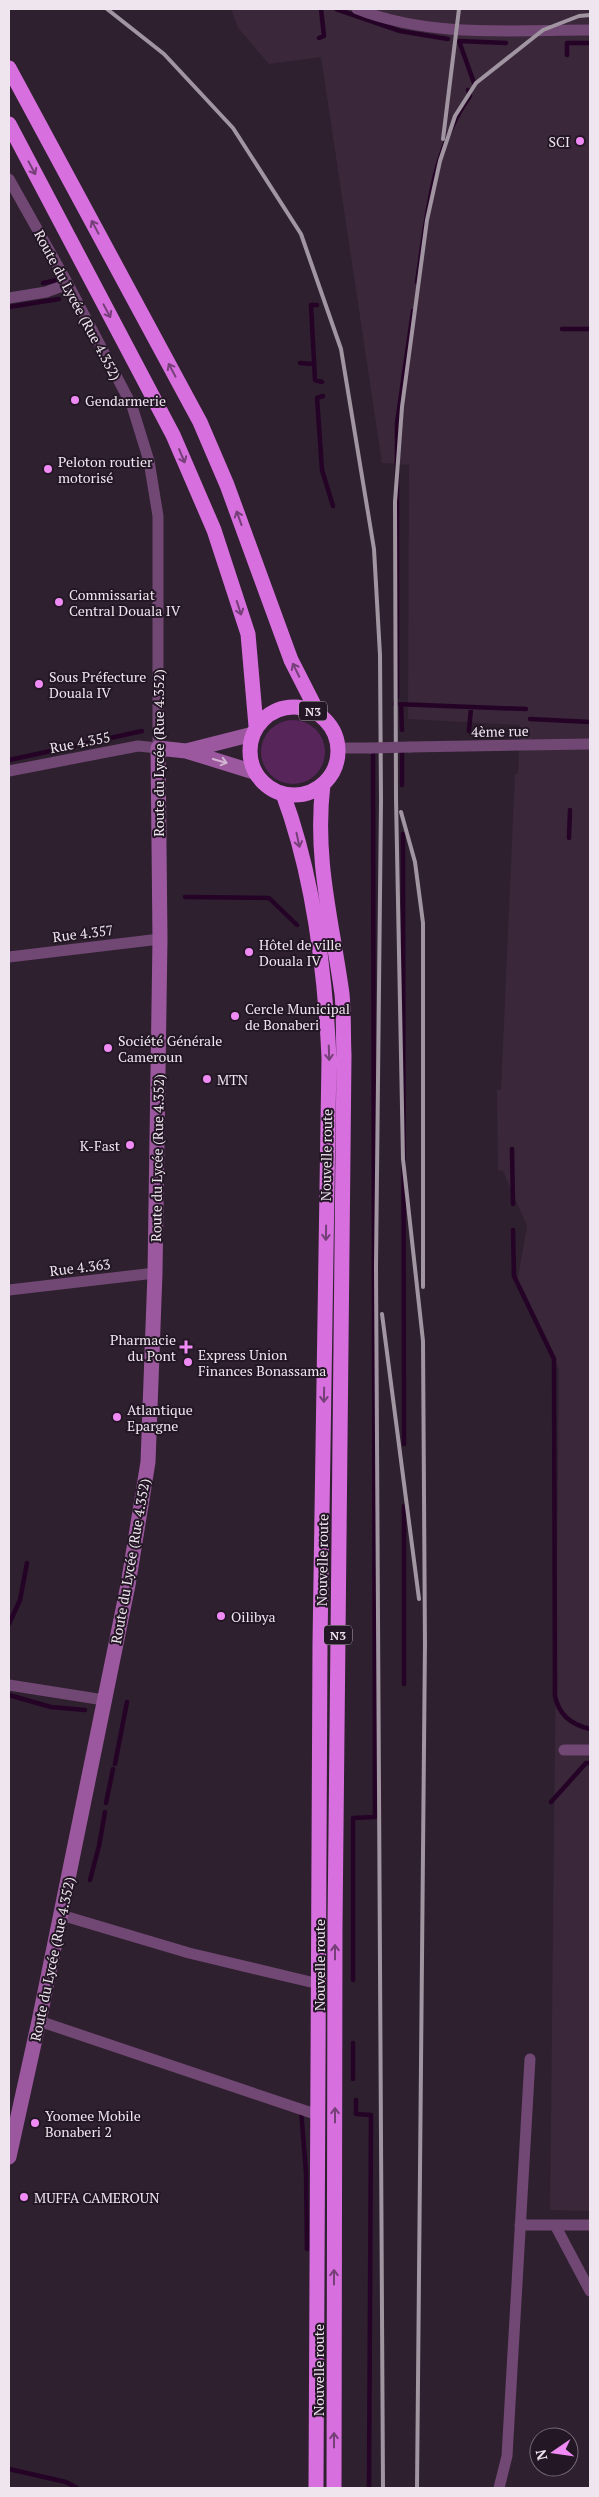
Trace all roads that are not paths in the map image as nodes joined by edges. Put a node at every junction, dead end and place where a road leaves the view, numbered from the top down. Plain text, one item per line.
1 (357, 9) edge
2 (590, 30) edge
3 (9, 68) edge
4 (9, 124) edge
5 (9, 179) edge
6 (68, 284) junction
7 (9, 298) edge
8 (318, 713) junction
9 (255, 730) junction
10 (590, 744) edge
11 (158, 748) junction
12 (338, 748) junction
13 (186, 751) junction
14 (9, 771) edge
15 (254, 772) junction
16 (323, 784) junction
17 (283, 794) junction
18 (160, 938) junction
19 (9, 956) edge
20 (155, 1273) junction
21 (9, 1290) edge
22 (9, 1685) edge
23 (104, 1700) junction
24 (564, 1750) dead end
25 (590, 1750) edge
26 (61, 1915) junction
27 (319, 1926) junction
28 (335, 1926) junction
29 (319, 1984) junction
30 (39, 2021) junction
31 (530, 2059) dead end
32 (318, 2115) junction
33 (9, 2157) edge
34 (520, 2225) junction
35 (555, 2225) junction
36 (590, 2225) edge
37 (590, 2291) edge
38 (316, 2488) edge
39 (334, 2488) edge
40 (499, 2488) edge

1 - 2 street
8 -> 3 highway, N3
4 -> 9 highway
5 - 6 street, Route du Lycée (Rue 4.352)
6 - 7 street
6 - 11 street, Route du Lycée (Rue 4.352)
8 - 9 highway, N3
8 - 12 highway, N3
9 - 13 main road
9 - 15 highway
10 - 12 street, 4ème rue, bridge
11 - 13 main road
11 - 14 street, Rue 4.355
11 - 18 main road, Route du Lycée (Rue 4.352)
12 - 16 highway, N3
13 -> 15 main road
15 - 17 highway
16 - 17 highway
16 - 28 highway, Nouvelle route / N3
17 -> 27 highway, Nouvelle route
18 - 19 street, Rue 4.357
18 - 20 main road, Route du Lycée (Rue 4.352)
20 - 21 street, Rue 4.363
20 - 23 main road, Route du Lycée (Rue 4.352)
22 - 23 street
23 - 26 main road, Route du Lycée (Rue 4.352)
24 - 25 street
26 - 29 street
26 - 30 main road, Route du Lycée (Rue 4.352)
27 - 28 highway
27 - 29 highway, Nouvelle route
39 -> 28 highway, Nouvelle route / N3
29 - 32 highway, Nouvelle route
30 - 32 street
30 - 33 main road, Route du Lycée (Rue 4.352)
31 - 34 street
32 - 38 highway, Nouvelle route
34 - 35 street
34 - 40 street
35 - 36 street
35 - 37 street

